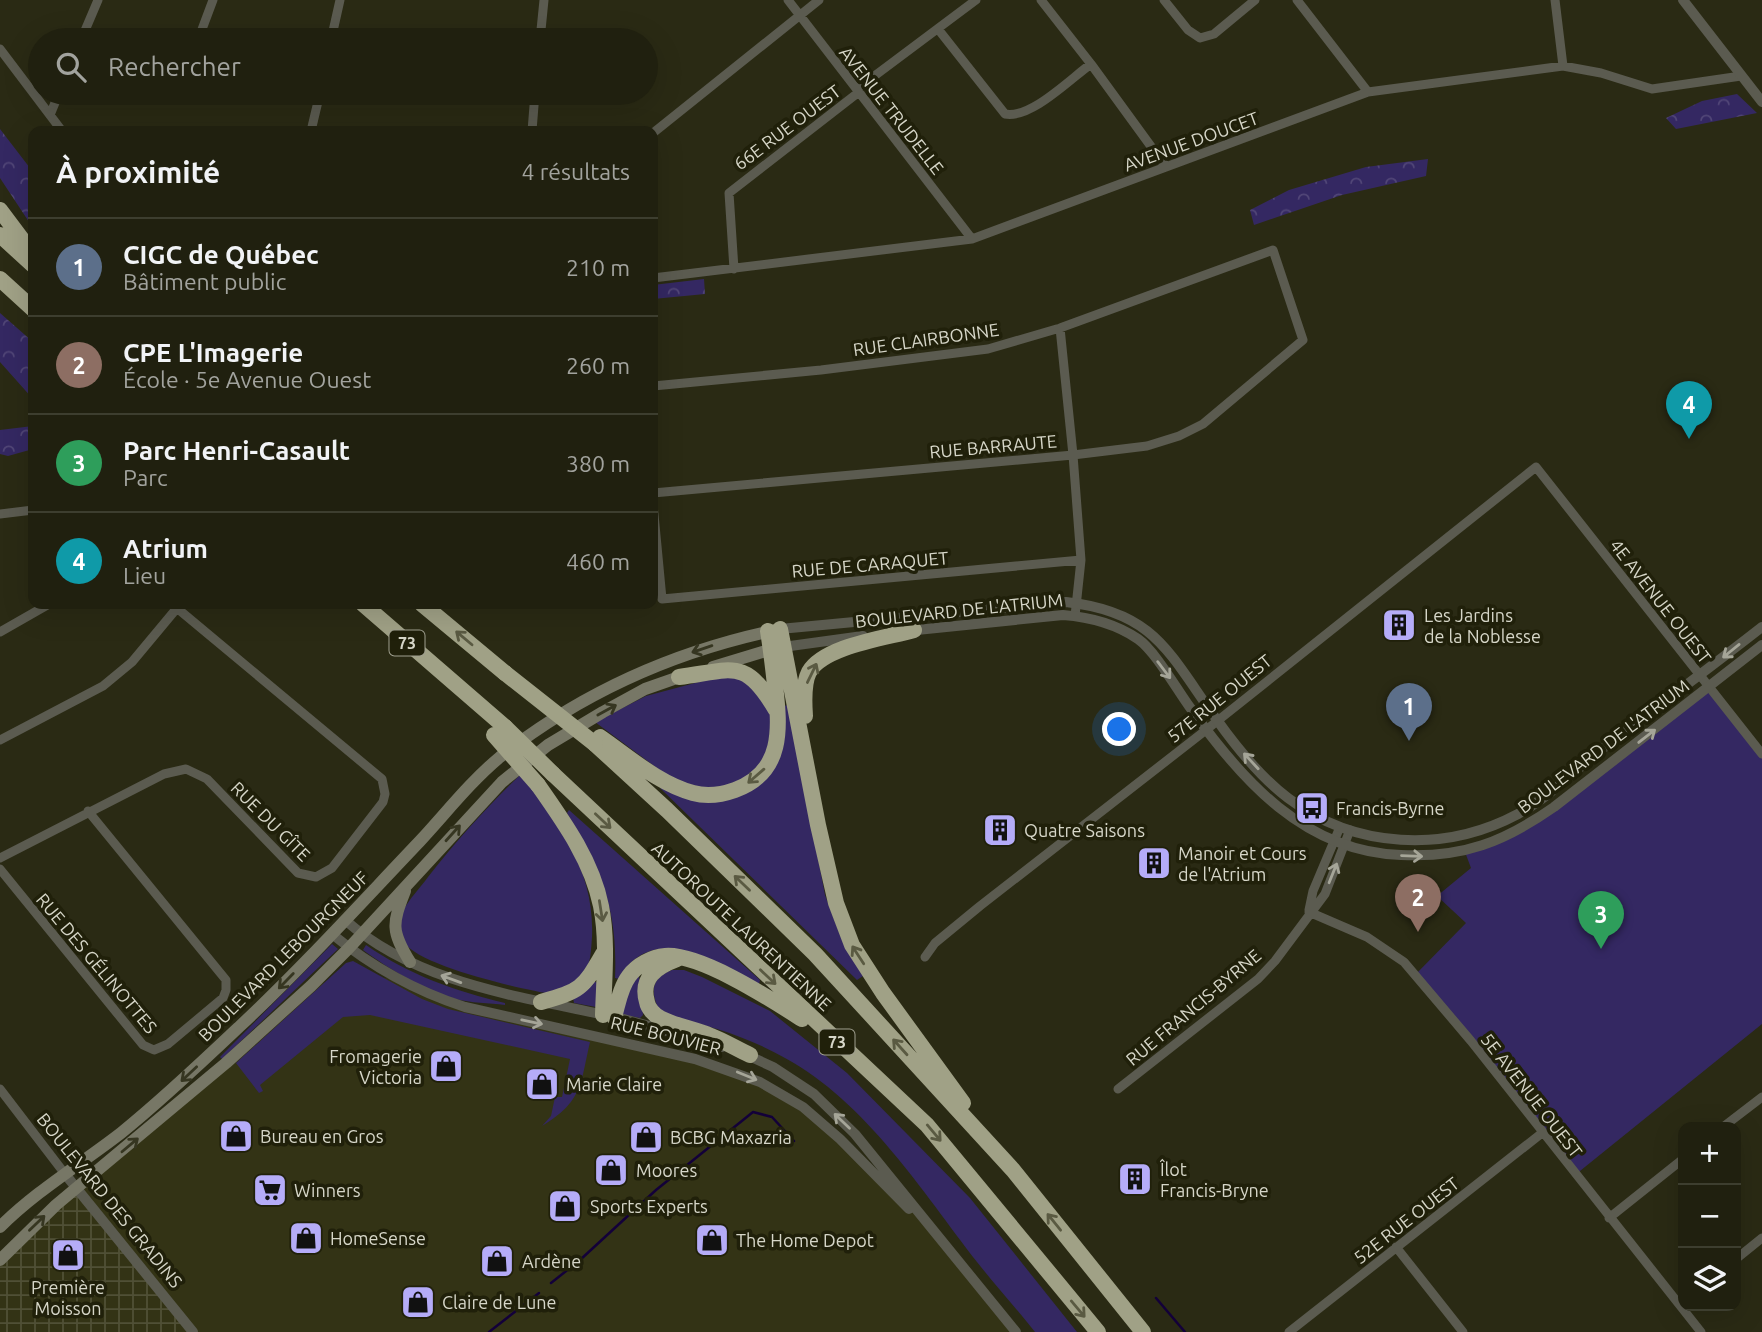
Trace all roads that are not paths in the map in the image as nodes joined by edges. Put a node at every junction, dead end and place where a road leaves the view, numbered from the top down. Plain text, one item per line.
1 (98, 0) edge
2 (213, 0) edge
3 (340, 0) edge
4 (544, 0) edge
5 (788, 0) edge
6 (819, 0) edge
7 (976, 0) edge
8 (1041, 0) edge
9 (1164, 0) edge
10 (1255, 0) edge
11 (1297, 0) edge
12 (1556, 0) edge
13 (1683, 0) edge
14 (799, 15) junction
15 (86, 28) edge
16 (202, 28) edge
17 (334, 28) edge
18 (541, 28) edge
19 (938, 29) junction
20 (0, 49) edge
21 (1091, 64) junction
22 (1563, 66) junction
23 (1741, 76) junction
24 (28, 86) edge
25 (858, 91) junction
26 (1368, 93) junction
27 (1762, 102) edge
28 (42, 105) edge
29 (54, 105) edge
30 (317, 105) edge
31 (534, 105) edge
32 (50, 115) junction
33 (58, 126) edge
34 (312, 126) edge
35 (532, 126) edge
36 (658, 129) edge
37 (1166, 167) junction
38 (0, 211) edge
39 (0, 235) edge
40 (972, 239) junction
41 (28, 247) edge
42 (28, 260) edge
43 (734, 268) junction
44 (658, 277) edge
45 (0, 279) edge
46 (28, 304) edge
47 (1060, 328) junction
48 (1303, 340) joint
49 (658, 385) edge
50 (1073, 455) junction
51 (1536, 467) joint
52 (658, 493) edge
53 (28, 511) edge
54 (0, 514) edge
55 (1081, 560) junction
56 (658, 574) edge
57 (1077, 603) junction
58 (41, 609) edge
59 (172, 609) edge
60 (178, 609) edge
61 (369, 609) edge
62 (428, 609) edge
63 (1075, 616) junction
64 (1762, 626) edge
65 (774, 630) junction
66 (914, 630) junction
67 (0, 632) edge
68 (1762, 645) edge
69 (777, 648) junction
70 (1700, 676) junction
71 (679, 677) junction
72 (1709, 687) junction
73 (581, 702) joint
74 (779, 716) junction
75 (1217, 720) junction
76 (1206, 730) junction
77 (499, 731) junction
78 (0, 740) edge
79 (597, 741) junction
80 (548, 745) joint
81 (1762, 754) edge
82 (807, 764) junction
83 (88, 811) junction
84 (1345, 828) junction
85 (1332, 841) junction
86 (1345, 846) junction
87 (0, 858) edge
88 (0, 869) edge
89 (408, 884) junction
90 (1309, 912) junction
91 (345, 920) junction
92 (332, 934) junction
93 (361, 934) junction
94 (349, 948) junction
95 (604, 952) junction
96 (682, 957) junction
97 (925, 957) dead end
98 (410, 962) junction
99 (541, 1002) junction
100 (609, 1016) junction
101 (830, 1035) junction
102 (605, 1038) junction
103 (750, 1055) junction
104 (0, 1089) edge
105 (1118, 1089) dead end
106 (1762, 1097) edge
107 (1730, 1122) edge
108 (1542, 1133) junction
109 (1678, 1163) edge
110 (1013, 1170) junction
111 (65, 1174) junction
112 (77, 1188) junction
113 (1609, 1218) junction
114 (0, 1227) edge
115 (1762, 1238) edge
116 (1396, 1247) junction
117 (948, 1248) junction
118 (1741, 1255) edge
119 (0, 1260) edge
120 (1678, 1298) edge
121 (1688, 1311) edge
122 (193, 1332) edge
123 (1016, 1332) edge
124 (1098, 1332) edge
125 (1143, 1332) edge
126 (1289, 1332) edge
127 (1463, 1332) edge
128 (1702, 1332) edge

1 - 15 street
2 - 16 street
3 - 17 street
4 - 18 street
5 - 14 street, AVENUE TRUDELLE
6 - 14 street
7 - 19 street, 66E RUE OUEST
8 - 21 street
9 - 10 street
11 - 26 street
12 - 22 street
13 - 23 street
14 - 25 street, AVENUE TRUDELLE
14 - 36 street
19 - 21 street
19 - 25 street, 66E RUE OUEST
20 - 24 street
21 - 37 street
22 - 23 street, AVENUE DOUCET
22 - 26 street, AVENUE DOUCET
23 - 27 street
25 - 40 street, AVENUE TRUDELLE
25 - 43 street, 66E RUE OUEST
26 - 37 street, AVENUE DOUCET
28 - 32 street
29 - 32 street
30 - 34 street
31 - 35 street
32 - 33 street
37 - 40 street, AVENUE DOUCET
38 - 41 highway
39 - 42 highway
40 - 43 street, AVENUE DOUCET
43 - 44 street, AVENUE DOUCET
45 - 46 highway
47 - 48 street, RUE CLAIRBONNE
47 - 49 street, RUE CLAIRBONNE
47 - 50 street
48 - 50 street, RUE BARRAUTE
50 - 52 street, RUE BARRAUTE
50 - 55 street
51 - 70 street, 4E AVENUE OUEST
51 - 75 street, 57E RUE OUEST
53 - 54 street
55 - 56 street, RUE DE CARAQUET
55 - 57 street
57 - 63 street
57 - 65 street, BOULEVARD DE L'ATRIUM
57 - 75 street, BOULEVARD DE L'ATRIUM
58 - 67 street
59 - 78 street
60 - 83 street, RUE DU GÎTE
61 - 77 highway, AUTOROUTE LAURENTIENNE / 73
79 -> 62 highway, AUTOROUTE LAURENTIENNE / 73, bridge
63 - 66 street, BOULEVARD DE L'ATRIUM
63 -> 76 street, BOULEVARD DE L'ATRIUM
64 -> 70 street, BOULEVARD DE L'ATRIUM
65 - 69 highway
65 -> 73 main road, BOULEVARD DE L'ATRIUM
66 - 69 street, BOULEVARD DE L'ATRIUM
82 -> 66 highway
68 - 72 street, BOULEVARD DE L'ATRIUM
69 - 71 main road, BOULEVARD DE L'ATRIUM
69 - 74 highway
69 - 82 highway
70 - 72 street, 4E AVENUE OUEST
70 - 84 street, BOULEVARD DE L'ATRIUM
71 - 74 highway
80 -> 71 main road, BOULEVARD DE L'ATRIUM
72 - 81 street, 4E AVENUE OUEST
86 -> 72 street, BOULEVARD DE L'ATRIUM
73 - 91 main road, BOULEVARD LEBOURGNEUF
74 -> 79 highway
75 - 76 street, 57E RUE OUEST
84 -> 75 street, BOULEVARD DE L'ATRIUM
76 - 85 street, BOULEVARD DE L'ATRIUM
76 - 97 street, 57E RUE OUEST
77 -> 95 highway, bridge
77 -> 101 highway, AUTOROUTE LAURENTIENNE / 73, bridge
110 -> 79 highway, AUTOROUTE LAURENTIENNE / 73
89 -> 80 main road, BOULEVARD LEBOURGNEUF
110 -> 82 highway
83 - 87 street, RUE DU GÎTE
83 - 88 street, RUE DES GÉLINOTTES
84 - 85 street, RUE FRANCIS-BYRNE
84 - 86 street, RUE FRANCIS-BYRNE
85 - 86 street, BOULEVARD DE L'ATRIUM
85 - 90 street, RUE FRANCIS-BYRNE
90 -> 86 street, RUE FRANCIS-BYRNE
89 - 93 main road, BOULEVARD LEBOURGNEUF
89 - 98 main road
90 - 105 street, RUE FRANCIS-BYRNE
90 - 108 street, 5E AVENUE OUEST
91 - 92 main road, BOULEVARD LEBOURGNEUF
91 - 93 street, RUE BOUVIER
92 - 94 street, RUE BOUVIER
92 -> 111 main road, BOULEVARD LEBOURGNEUF
93 - 94 main road, BOULEVARD LEBOURGNEUF
93 - 98 street, RUE BOUVIER
94 -> 102 street, RUE BOUVIER
112 -> 94 main road, BOULEVARD LEBOURGNEUF
95 - 99 highway
95 - 100 highway
96 - 100 highway
96 - 101 highway
96 - 103 highway
99 -> 98 street, RUE BOUVIER
99 - 100 street, RUE BOUVIER
100 - 102 street
100 - 103 street, RUE BOUVIER
101 -> 124 highway, AUTOROUTE LAURENTIENNE / 73
102 -> 117 street, RUE BOUVIER
117 -> 103 street, RUE BOUVIER
104 - 111 street, BOULEVARD DES GRADINS
106 - 107 street
108 - 113 street, 5E AVENUE OUEST
108 - 116 street, 52E RUE OUEST
109 - 113 street
125 -> 110 highway, AUTOROUTE LAURENTIENNE / 73
111 - 112 street, BOULEVARD DES GRADINS
111 - 114 main road, BOULEVARD LEBOURGNEUF
119 -> 112 main road, BOULEVARD LEBOURGNEUF
112 - 122 street, BOULEVARD DES GRADINS
113 - 120 street, 5E AVENUE OUEST
115 - 118 street
116 - 126 street, 52E RUE OUEST
116 - 127 street
117 - 123 street, RUE BOUVIER
121 - 128 street, 5E AVENUE OUEST

